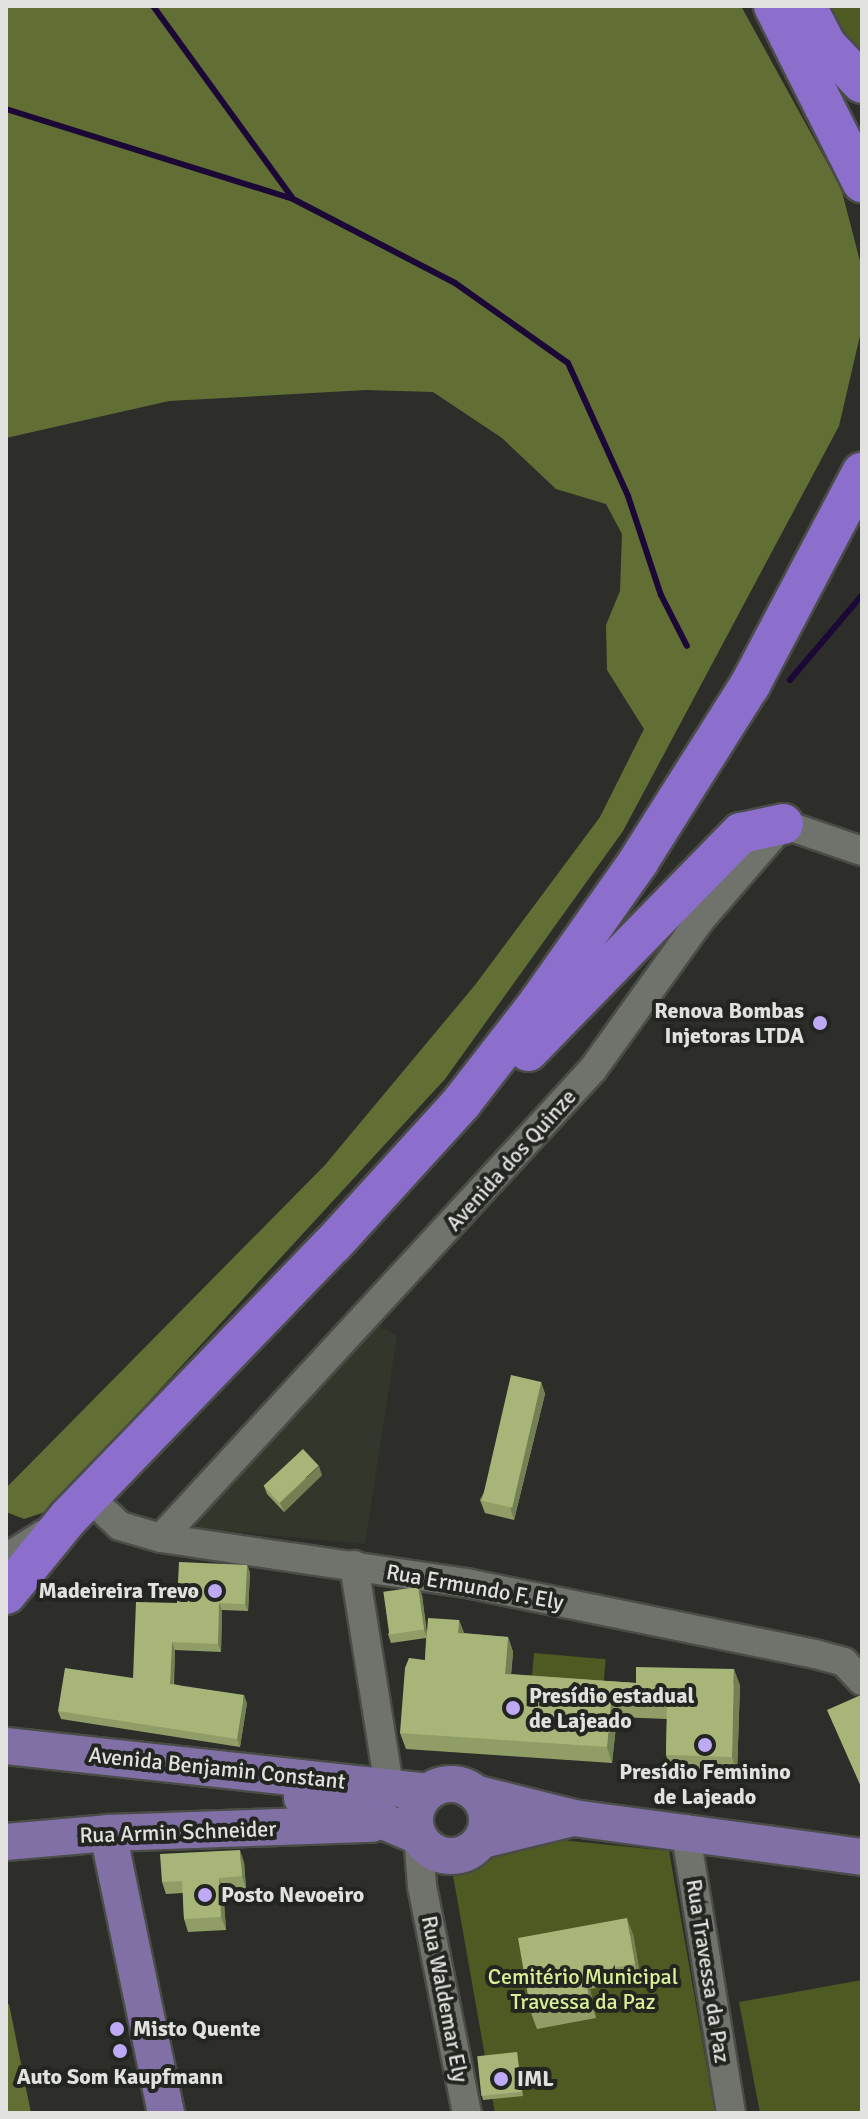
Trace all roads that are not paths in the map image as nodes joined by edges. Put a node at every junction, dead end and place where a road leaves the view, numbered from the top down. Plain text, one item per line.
1 (774, 6) edge
2 (806, 6) edge
3 (862, 83) edge
4 (862, 182) edge
5 (861, 476) edge
6 (783, 824) junction
7 (862, 851) edge
8 (462, 1102) junction
9 (78, 1508) junction
10 (161, 1538) junction
11 (6, 1558) edge
12 (354, 1565) junction
13 (6, 1594) edge
14 (862, 1681) edge
15 (6, 1746) edge
16 (6, 1766) edge
17 (389, 1785) junction
18 (427, 1792) junction
19 (478, 1794) junction
20 (574, 1818) junction
21 (367, 1824) junction
22 (685, 1829) junction
23 (119, 1833) junction
24 (418, 1836) junction
25 (482, 1840) junction
26 (6, 1842) edge
27 (862, 1857) edge
28 (166, 2113) edge
29 (187, 2113) edge
30 (467, 2113) edge
31 (731, 2113) edge

1 - 4 highway
2 - 3 highway
5 - 8 highway
6 - 7 street
6 - 8 highway
6 - 10 street, Avenida dos Quinze
8 - 9 highway
9 - 10 street, Rua Ermundo F. Ely
9 - 11 street
9 - 13 highway
10 - 12 street, Rua Ermundo F. Ely
12 - 14 street, Rua Ermundo F. Ely
12 - 17 street
15 - 17 main road, Avenida Benjamin Constant
16 - 21 main road, Avenida Benjamin Constant
17 - 18 main road, Avenida Benjamin Constant
18 - 19 main road
18 - 24 main road
19 - 20 main road
19 - 25 main road
20 - 22 main road
20 - 25 main road
21 - 23 main road, Rua Armin Schneider
21 - 24 main road, Avenida Benjamin Constant
22 - 27 main road
22 - 31 street, Rua Travessa da Paz
23 - 26 main road, Rua Armin Schneider
23 - 28 main road
23 - 29 main road
24 - 25 main road
24 - 30 street, Rua Waldemar Ely

